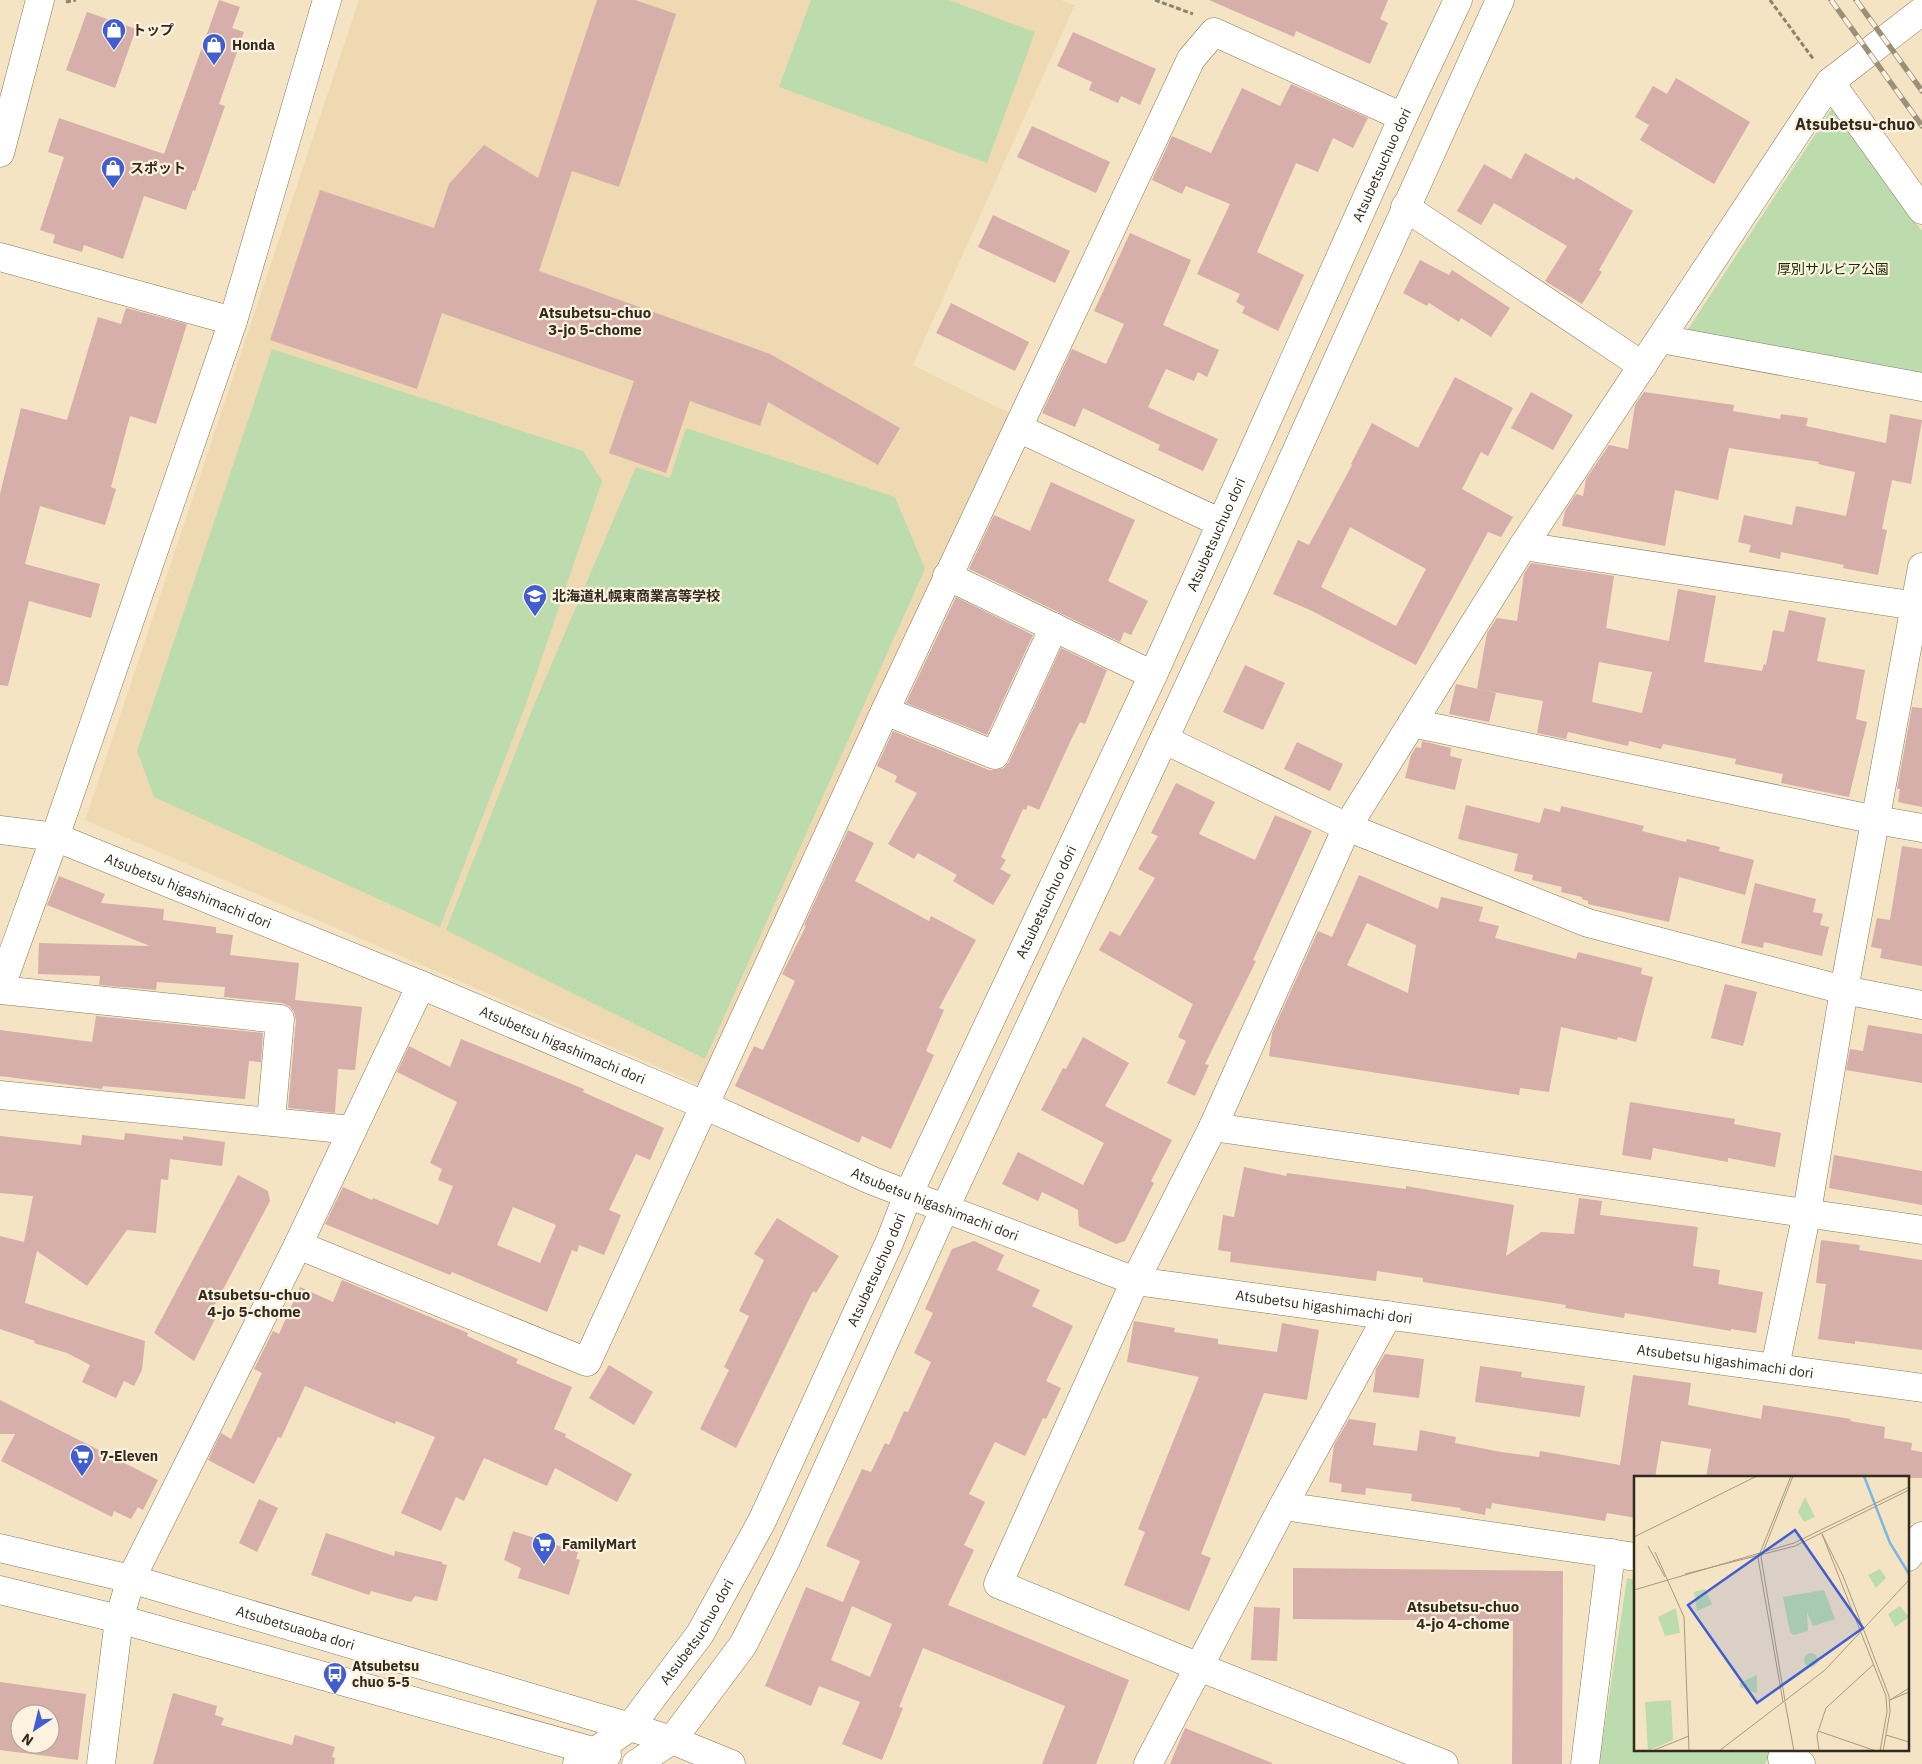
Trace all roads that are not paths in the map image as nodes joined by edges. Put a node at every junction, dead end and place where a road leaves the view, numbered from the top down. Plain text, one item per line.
1 (40, 0) edge
2 (327, 0) edge
3 (1458, 0) edge
4 (1500, 0) edge
5 (1922, 11) edge
6 (1830, 82) junction
7 (1403, 117) junction
8 (0, 153) edge
9 (1405, 207) junction
10 (1922, 210) edge
11 (0, 257) edge
12 (233, 321) junction
13 (1661, 339) junction
14 (1643, 366) junction
15 (1922, 387) edge
16 (1018, 428) junction
17 (1221, 523) junction
18 (1523, 546) junction
19 (1922, 567) edge
20 (947, 576) junction
21 (1918, 606) edge
22 (1054, 627) junction
23 (1154, 675) junction
24 (885, 710) junction
25 (1412, 723) junction
26 (1165, 740) junction
27 (1876, 820) junction
28 (1346, 827) junction
29 (1922, 828) edge
30 (0, 830) edge
31 (55, 836) junction
32 (421, 985) junction
33 (0, 989) edge
34 (1844, 990) junction
35 (1922, 1005) edge
36 (0, 1095) edge
37 (704, 1105) junction
38 (272, 1121) junction
39 (1213, 1127) junction
40 (352, 1130) junction
41 (908, 1195) junction
42 (944, 1208) junction
43 (1807, 1212) junction
44 (1922, 1230) edge
45 (298, 1245) junction
46 (1135, 1281) junction
47 (1388, 1315) junction
48 (1775, 1367) junction
49 (1922, 1388) edge
50 (1283, 1506) junction
51 (1922, 1536) edge
52 (0, 1548) edge
53 (1624, 1555) edge
54 (1910, 1555) edge
55 (131, 1579) junction
56 (0, 1590) edge
57 (119, 1619) junction
58 (1199, 1667) junction
59 (630, 1727) junction
60 (672, 1740) junction
61 (587, 1758) edge
62 (101, 1764) edge
63 (632, 1764) edge
64 (636, 1764) edge
65 (731, 1764) edge
66 (1148, 1764) edge
67 (1444, 1764) edge
68 (1584, 1764) edge

1 - 8 street
2 - 12 street
3 - 7 street, Atsubetsuchuo dori
4 - 9 street
5 - 6 street
6 - 10 street
6 - 13 street
7 - 16 street
7 - 17 street, Atsubetsuchuo dori
9 - 14 street
9 - 26 street
11 - 12 street
12 - 31 street
13 - 14 street
13 - 15 street
14 - 18 street
16 - 17 street
16 - 20 street
17 - 23 street, Atsubetsuchuo dori
18 - 21 street
18 - 25 street
19 - 21 street
20 - 22 street
20 - 24 street
21 - 27 street
22 - 23 street
22 - 24 street
23 - 41 street, Atsubetsuchuo dori
24 - 37 street
25 - 27 street
25 - 28 street
26 - 28 street
26 - 42 street
27 - 29 street
27 - 34 street
28 - 34 street
28 - 39 street
30 - 31 street, Atsubetsu higashimachi dori
31 - 32 street, Atsubetsu higashimachi dori
31 - 33 street
32 - 37 street, Atsubetsu higashimachi dori
32 - 40 street
33 - 38 street
34 - 35 street
34 - 43 street
36 - 38 street
37 - 41 street, Atsubetsu higashimachi dori
37 - 45 street
38 - 40 street
39 - 43 street
39 - 46 street
40 - 45 street
41 - 42 street, Atsubetsu higashimachi dori
41 - 59 street, Atsubetsuchuo dori
42 - 46 street, Atsubetsu higashimachi dori
42 - 60 street
43 - 44 street
43 - 48 street
45 - 55 street
46 - 47 street, Atsubetsu higashimachi dori
46 - 58 street
47 - 48 street, Atsubetsu higashimachi dori
47 - 50 street
48 - 49 street, Atsubetsu higashimachi dori
50 - 53 street
50 - 58 street
51 - 54 street
52 - 55 street, Atsubetsuaoba dori
53 - 68 street
55 - 57 street
55 - 59 street, Atsubetsuaoba dori
56 - 57 street
57 - 61 street
57 - 62 street
58 - 66 street
58 - 67 street
59 - 60 street, Atsubetsuaoba dori
59 - 61 street, Atsubetsuchuo dori
60 - 64 street
60 - 65 street, Atsubetsuaoba dori
61 - 63 street

